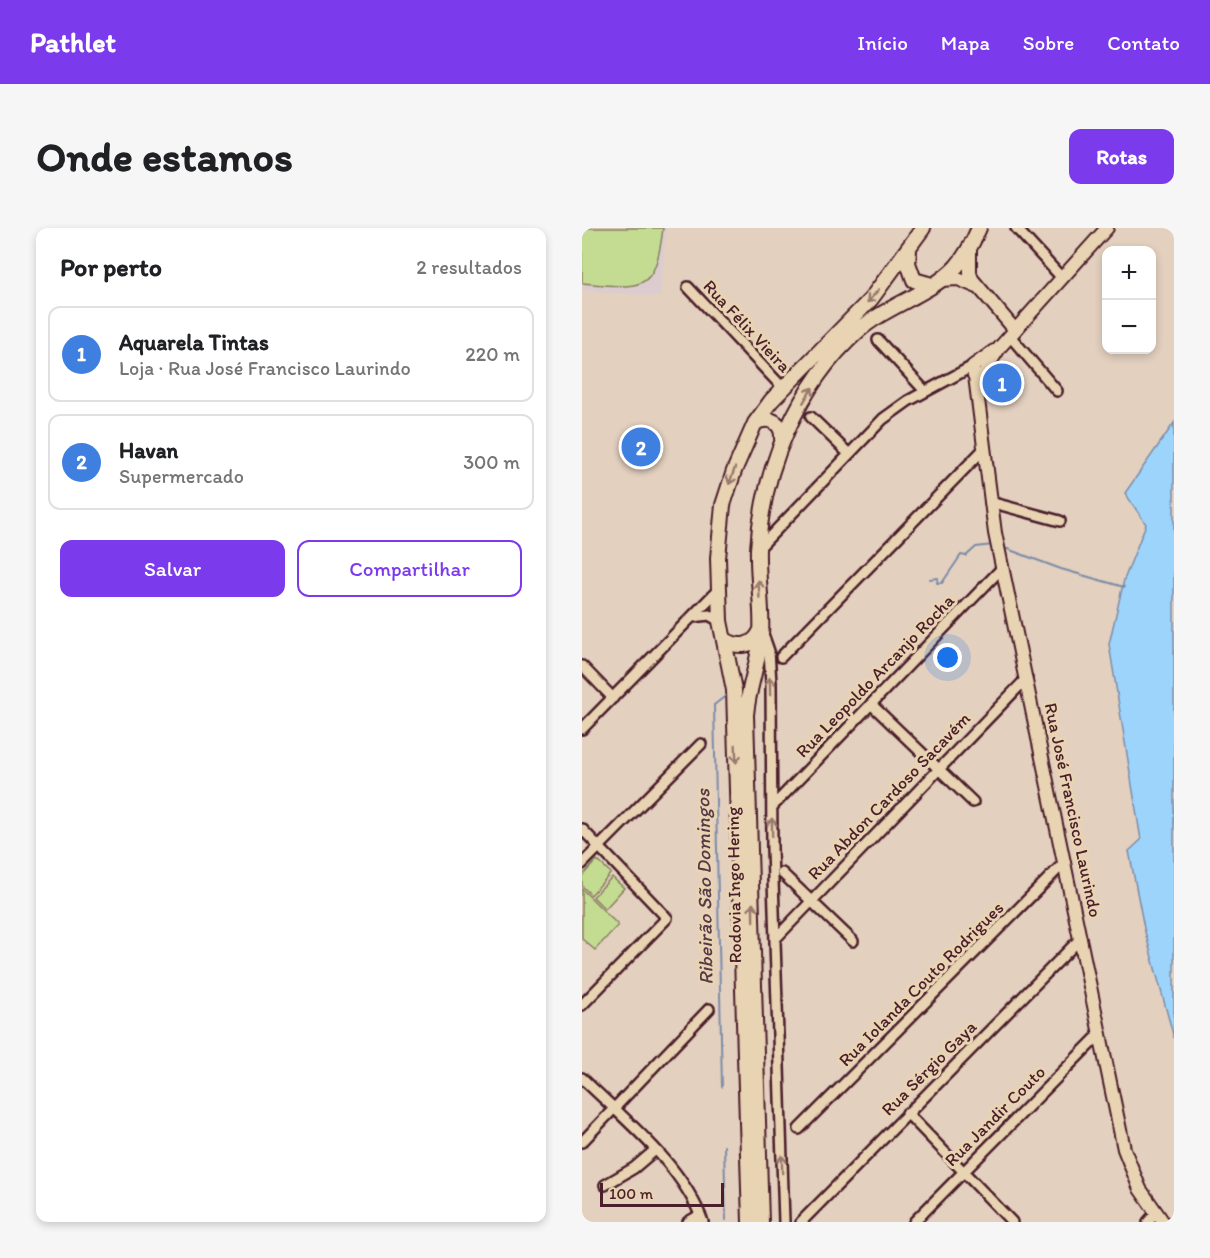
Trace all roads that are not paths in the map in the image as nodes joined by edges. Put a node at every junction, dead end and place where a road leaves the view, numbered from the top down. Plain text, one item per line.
1 (1016, 228) edge
2 (1107, 228) edge
3 (920, 231) edge
4 (974, 236) edge
5 (909, 250) junction
6 (1062, 278) junction
7 (936, 283) junction
8 (688, 287) dead end
9 (978, 288) junction
10 (1012, 333) junction
11 (878, 340) dead end
12 (978, 370) junction
13 (783, 388) junction
14 (925, 391) junction
15 (1057, 392) dead end
16 (811, 417) dead end
17 (755, 423) junction
18 (783, 439) junction
19 (983, 450) junction
20 (848, 453) junction
21 (990, 502) junction
22 (1060, 521) dead end
23 (758, 549) junction
24 (1003, 567) junction
25 (718, 590) junction
26 (690, 618) junction
27 (720, 621) junction
28 (761, 629) junction
29 (724, 639) junction
30 (781, 657) dead end
31 (582, 666) edge
32 (1027, 678) junction
33 (613, 698) junction
34 (871, 704) junction
35 (582, 729) edge
36 (701, 744) dead end
37 (938, 769) junction
38 (973, 802) dead end
39 (772, 807) junction
40 (582, 829) edge
41 (599, 846) junction
42 (1065, 862) junction
43 (582, 864) edge
44 (782, 873) dead end
45 (810, 901) junction
46 (776, 938) junction
47 (1081, 938) junction
48 (853, 941) dead end
49 (582, 1005) edge
50 (709, 1009) dead end
51 (1100, 1034) junction
52 (582, 1078) edge
53 (614, 1109) junction
54 (907, 1113) junction
55 (799, 1129) dead end
56 (582, 1142) edge
57 (654, 1151) junction
58 (963, 1171) junction
59 (605, 1185) dead end
60 (702, 1218) edge
61 (1156, 1219) edge
62 (688, 1222) edge
63 (750, 1222) edge
64 (761, 1222) edge
65 (784, 1222) edge
66 (801, 1222) edge
67 (914, 1222) edge
68 (1012, 1222) edge

1 - 6 street
2 - 6 main road, Rua José Francisco Laurindo
3 - 5 highway, Rodovia Ingo Hering
4 - 7 highway, Rodovia Ingo Hering
4 - 9 main road
5 - 7 highway
5 -> 13 highway, Rodovia Ingo Hering
6 - 10 main road, Rua José Francisco Laurindo
7 - 9 main road
18 -> 7 highway, Rodovia Ingo Hering
8 - 13 street, Rua Félix Vieira
9 - 10 main road
10 - 12 main road, Rua José Francisco Laurindo
10 - 15 street
11 - 14 street
12 - 14 street
12 - 19 main road, Rua José Francisco Laurindo
13 - 17 highway, Rodovia Ingo Hering
14 - 20 street
16 - 20 street
17 - 18 highway
17 -> 25 highway, Rodovia Ingo Hering
18 - 23 highway, Rodovia Ingo Hering
19 - 21 main road, Rua José Francisco Laurindo
19 - 30 street
20 - 23 street
21 - 22 street
21 - 24 main road, Rua José Francisco Laurindo
28 -> 23 highway, Rodovia Ingo Hering
24 - 32 main road, Rua José Francisco Laurindo
24 - 34 street, Rua Leopoldo Arcanjo Rocha
25 - 26 street
25 - 27 highway, Rodovia Ingo Hering
26 - 27 street
26 - 33 street
27 - 29 highway, Rodovia Ingo Hering
28 - 29 highway
39 -> 28 street
64 -> 28 highway, Rodovia Ingo Hering
29 -> 63 highway, Rodovia Ingo Hering
31 - 33 street
32 - 37 street, Rua Abdon Cardoso Sacavém
32 - 42 main road, Rua José Francisco Laurindo
33 - 35 street
34 - 37 street
34 - 39 street, Rua Leopoldo Arcanjo Rocha
36 - 41 street
37 - 38 street
37 - 45 street, Rua Abdon Cardoso Sacavém
46 -> 39 street
40 - 41 street
41 - 43 street
41 - 49 street
42 - 47 main road, Rua José Francisco Laurindo
42 - 55 street, Rua Iolanda Couto Rodrigues
44 - 45 street
45 - 46 street, Rua Abdon Cardoso Sacavém
45 - 48 street
65 -> 46 street
47 - 51 main road, Rua José Francisco Laurindo
47 - 54 street, Rua Sérgio Gaya
50 - 53 street
51 - 58 street, Rua Jandir Couto
51 - 61 main road, Rua José Francisco Laurindo
52 - 53 street
53 - 56 street
53 - 57 street
54 - 58 street
54 - 66 street, Rua Sérgio Gaya
57 - 59 street
57 - 60 street
58 - 67 street, Rua Jandir Couto
58 - 68 street
60 - 62 street

